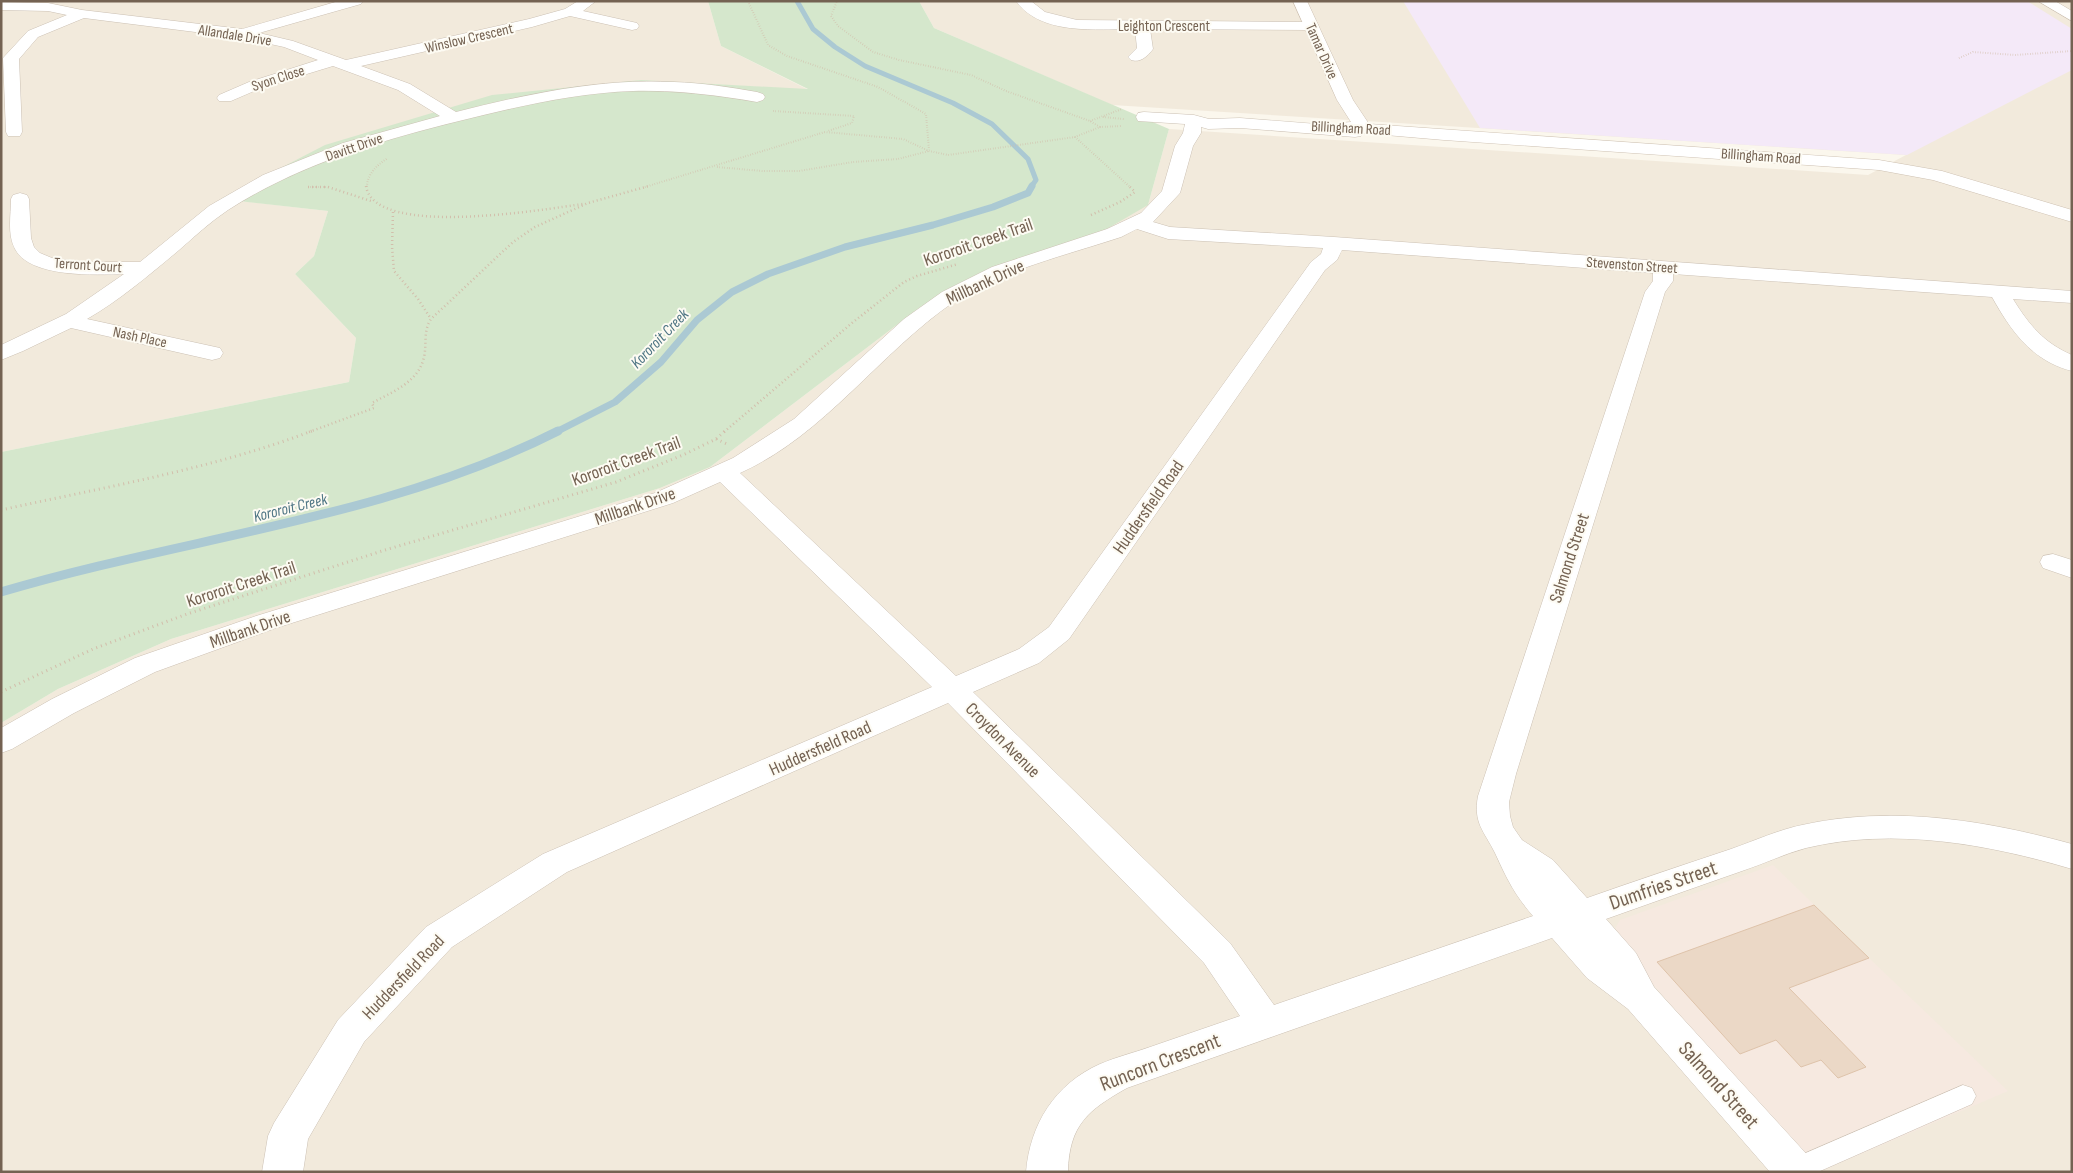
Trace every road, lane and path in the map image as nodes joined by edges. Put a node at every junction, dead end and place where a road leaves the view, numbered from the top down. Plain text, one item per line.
1 (64, 1) edge
2 (356, 1) edge
3 (589, 1) edge
4 (748, 1) edge
5 (837, 1) edge
6 (1022, 1) edge
7 (1300, 1) edge
8 (2045, 1) edge
9 (1, 6) edge
10 (48, 7) junction
11 (570, 12) junction
12 (82, 14) junction
13 (2072, 17) edge
14 (632, 26) dead end
15 (1142, 26) junction
16 (1311, 26) junction
17 (243, 34) junction
18 (2072, 51) edge
19 (1136, 56) dead end
20 (1959, 58) dead end
21 (339, 63) junction
22 (757, 97) dead end
23 (225, 98) dead end
24 (1127, 108) dead end
25 (771, 111) dead end
26 (453, 117) junction
27 (1144, 117) dead end
28 (1090, 120) junction
29 (1188, 120) junction
30 (1354, 129) junction
31 (14, 132) dead end
32 (825, 132) junction
33 (1075, 137) junction
34 (929, 151) junction
35 (389, 158) dead end
36 (714, 166) junction
37 (307, 187) dead end
38 (20, 199) dead end
39 (371, 201) junction
40 (588, 203) junction
41 (393, 212) junction
42 (1089, 216) dead end
43 (2072, 216) edge
44 (1143, 220) junction
45 (1320, 250) junction
46 (961, 263) dead end
47 (145, 268) junction
48 (1659, 280) junction
49 (1999, 292) junction
50 (2072, 297) edge
51 (431, 319) junction
52 (68, 320) junction
53 (1, 353) edge
54 (212, 353) dead end
55 (2072, 364) edge
56 (724, 472) junction
57 (1, 510) edge
58 (953, 690) junction
59 (1, 692) edge
60 (1, 742) edge
61 (2072, 857) edge
62 (1570, 918) junction
63 (1266, 1023) junction
64 (1963, 1096) dead end
65 (1795, 1171) edge
66 (282, 1172) edge
67 (1047, 1172) edge

1 - 10 street
2 - 17 street
3 - 11 street, Winslow Crescent
4 - 34 path
5 - 28 path
6 - 15 street, Leighton Crescent
7 - 16 street, Tamar Drive
8 - 13 street
9 - 10 street, Allandale Drive
10 - 12 street, Allandale Drive
11 - 14 street
11 - 21 street, Winslow Crescent
12 - 17 street, Allandale Drive
12 - 31 street
15 - 16 street, Leighton Crescent
15 - 19 street
16 - 30 street, Tamar Drive
17 - 21 street, Allandale Drive
18 - 20 path
21 - 23 street, Syon Close
21 - 26 street, Allandale Drive
22 - 26 street, Davitt Drive
24 - 28 path
25 - 32 path
26 - 47 street, Davitt Drive
27 - 29 street, Billingham Road
28 - 33 path
29 - 30 street, Billingham Road
29 - 44 street, Millbank Drive
30 - 43 street, Billingham Road
32 - 34 path
32 - 36 path
33 - 34 path
33 - 42 path
34 - 36 path
35 - 39 path
36 - 40 path
37 - 39 path
38 - 47 street, Terront Court
39 - 41 path
40 - 41 path
40 - 51 path
41 - 51 path
44 - 45 street, Stevenston Street
44 - 56 street, Millbank Drive
45 - 48 street, Stevenston Street
45 - 58 street, Huddersfield Road
46 - 59 path, Kororoit Creek Trail
47 - 52 street, Davitt Drive
48 - 49 street, Stevenston Street
48 - 62 street, Salmond Street
49 - 50 street, Stevenston Street
49 - 55 street
51 - 57 path
52 - 53 street, Davitt Drive
52 - 54 street, Nash Place
56 - 58 street, Croydon Avenue
56 - 60 street, Millbank Drive
58 - 63 street, Croydon Avenue
58 - 66 street, Huddersfield Road
61 - 62 street, Dumfries Street
62 - 63 street, Dumfries Street
62 - 65 street, Salmond Street
63 - 67 street, Runcorn Crescent
64 - 65 lane

